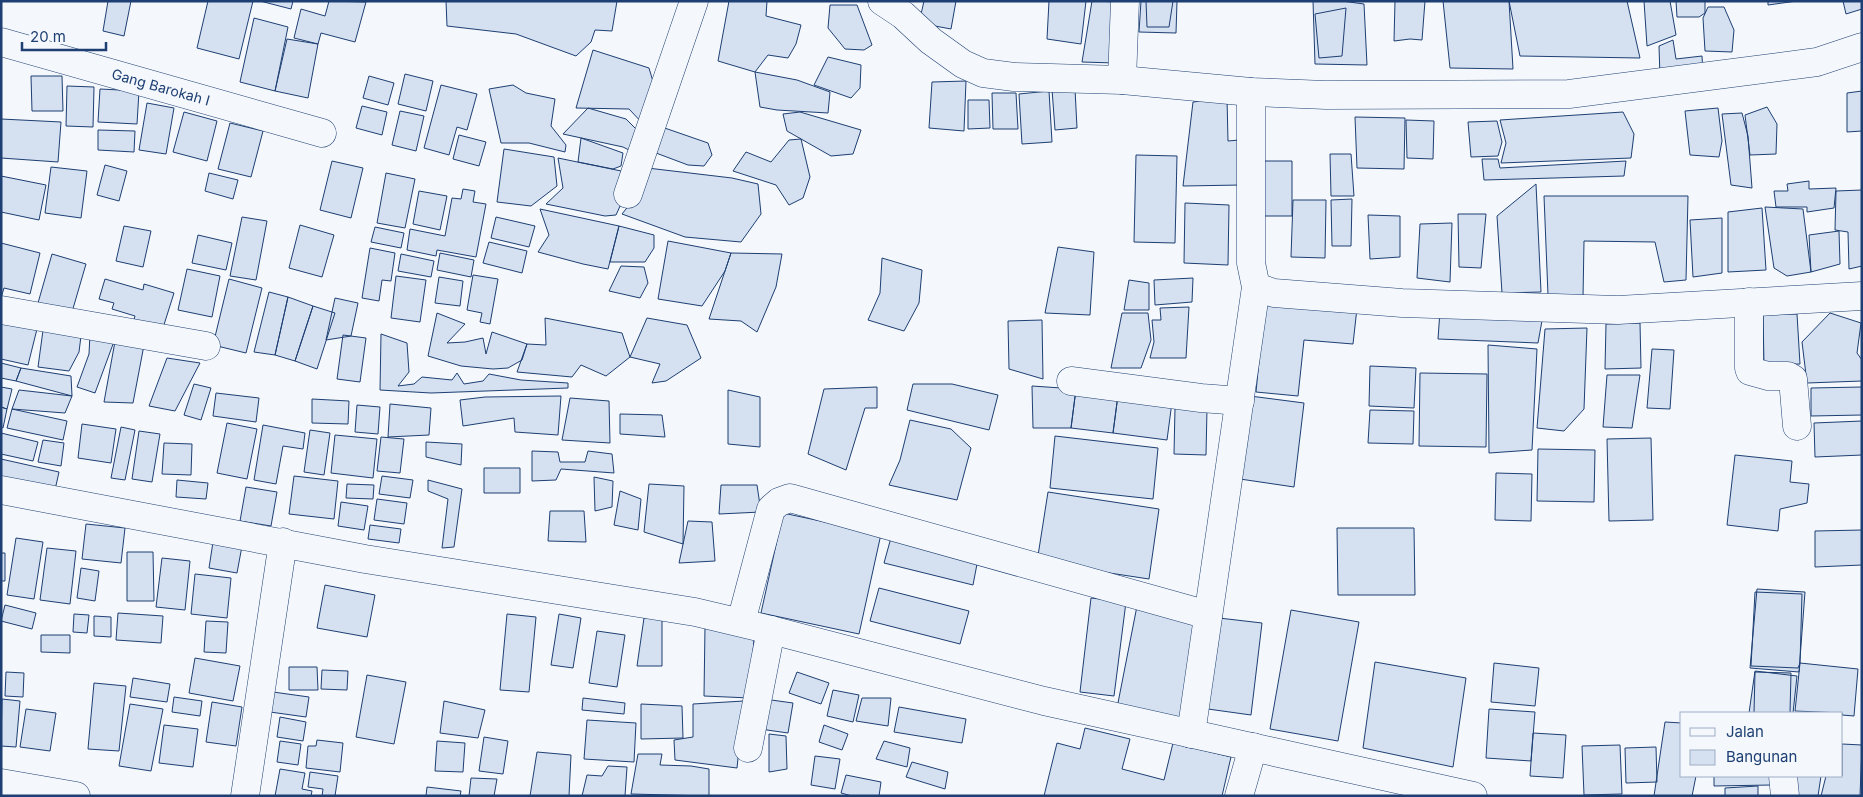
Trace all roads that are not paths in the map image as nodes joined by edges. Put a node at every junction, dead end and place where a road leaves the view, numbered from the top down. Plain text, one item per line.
1 (694, 1) edge
2 (1125, 1) edge
3 (897, 6) edge
4 (1, 42) edge
5 (1862, 47) edge
6 (1122, 80) junction
7 (1251, 92) junction
8 (322, 133) dead end
9 (628, 194) dead end
10 (1256, 287) junction
11 (1862, 296) edge
12 (1749, 302) junction
13 (1, 310) edge
14 (206, 346) dead end
15 (1071, 381) dead end
16 (1240, 400) junction
17 (1797, 426) dead end
18 (1, 490) edge
19 (283, 542) junction
20 (1208, 615) junction
21 (741, 622) junction
22 (771, 630) junction
23 (1191, 734) junction
24 (1253, 747) junction
25 (748, 748) dead end
26 (1784, 777) edge
27 (1, 783) edge
28 (76, 796) edge
29 (246, 796) edge
30 (1239, 796) edge
31 (1473, 796) edge
32 (1784, 796) edge

1 - 9 street
2 - 6 street
3 - 6 street
4 - 8 street, Gang Barokah I
5 - 7 street
6 - 7 street
7 - 10 street
10 - 12 street
10 - 16 street
11 - 12 street
12 - 17 street
13 - 14 street
15 - 16 street
16 - 20 street
18 - 19 street
19 - 21 street
19 - 29 street
20 - 21 street
20 - 23 street
21 - 22 street
22 - 23 street
22 - 25 street
23 - 24 street
24 - 30 street
24 - 31 street
26 - 32 street
27 - 28 street

